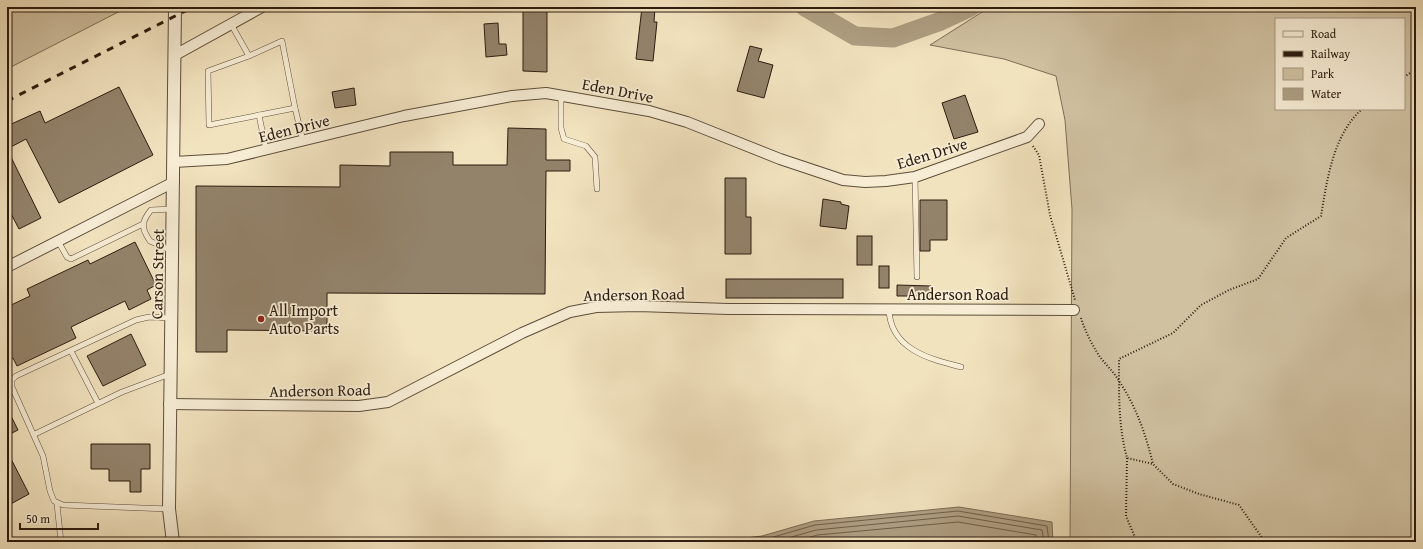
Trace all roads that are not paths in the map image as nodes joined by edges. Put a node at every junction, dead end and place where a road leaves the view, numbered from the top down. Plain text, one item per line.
1 (175, 7) edge
2 (262, 7) edge
3 (231, 24) junction
4 (175, 55) junction
5 (249, 56) junction
6 (561, 95) junction
7 (295, 108) junction
8 (259, 115) junction
9 (1039, 124) dead end
10 (303, 141) junction
11 (266, 150) junction
12 (174, 162) junction
13 (915, 176) junction
14 (174, 182) junction
15 (597, 190) dead end
16 (174, 209) junction
17 (143, 224) junction
18 (58, 241) junction
19 (173, 251) junction
20 (7, 267) edge
21 (916, 277) dead end
22 (888, 308) junction
23 (1076, 310) road end
24 (172, 318) junction
25 (71, 350) junction
26 (961, 367) dead end
27 (171, 374) junction
28 (98, 403) junction
29 (169, 404) junction
30 (35, 434) junction
31 (58, 504) junction
32 (169, 509) junction
33 (61, 542) edge
34 (173, 542) edge

1 - 4 street, Carson Street
2 - 3 street
3 - 4 street
3 - 5 lane
4 - 12 street, Carson Street
5 - 7 lane
5 - 8 lane
6 - 10 street, Eden Drive
6 - 13 street, Eden Drive
6 - 15 lane
7 - 8 lane
7 - 10 lane
8 - 11 lane
9 - 13 street, Eden Drive
10 - 11 street, Eden Drive
11 - 12 street, Eden Drive
12 - 14 street, Carson Street
13 - 21 lane
14 - 16 street, Carson Street
14 - 18 street
16 - 17 lane
16 - 19 street, Carson Street
17 - 18 lane
17 - 19 lane
18 - 20 street
19 - 24 street, Carson Street
22 - 23 street, Anderson Road
22 - 26 lane
22 - 29 street, Anderson Road
24 - 25 lane
24 - 27 street, Carson Street
25 - 28 lane
25 - 30 lane
27 - 28 lane
27 - 29 street, Carson Street
28 - 30 lane
29 - 32 street, Carson Street
30 - 31 lane
31 - 32 lane
31 - 33 lane
32 - 34 street, Carson Street

